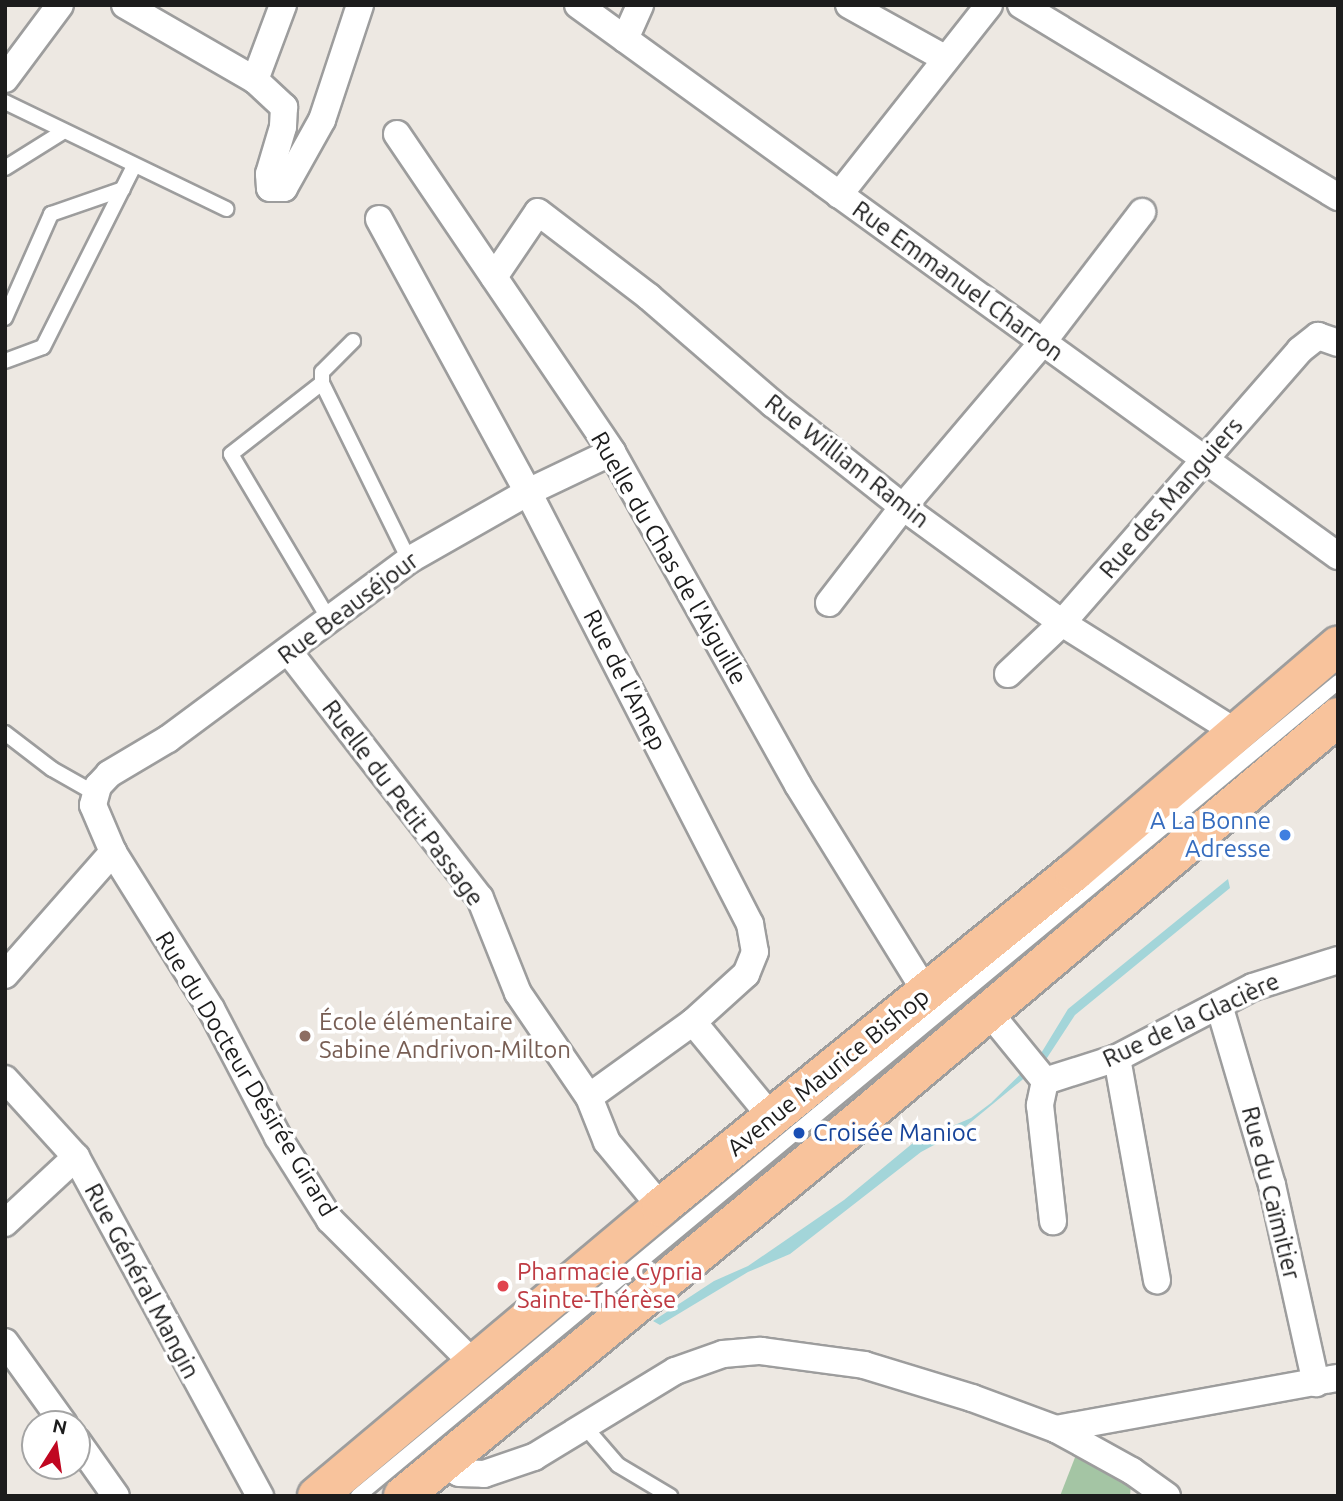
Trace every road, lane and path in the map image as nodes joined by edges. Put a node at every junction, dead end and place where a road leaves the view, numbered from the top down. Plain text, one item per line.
1 (60, 5) edge
2 (125, 5) edge
3 (283, 5) edge
4 (360, 5) edge
5 (578, 5) edge
6 (640, 5) edge
7 (849, 5) edge
8 (989, 5) edge
9 (1021, 5) edge
10 (625, 39) junction
11 (946, 59) junction
12 (5, 79) edge
13 (255, 80) junction
14 (5, 102) edge
15 (61, 133) junction
16 (397, 134) dead end
17 (134, 166) junction
18 (5, 168) edge
19 (123, 189) junction
20 (839, 195) junction
21 (1338, 197) edge
22 (226, 209) dead end
23 (1142, 212) dead end
24 (379, 219) dead end
25 (494, 277) junction
26 (5, 318) edge
27 (353, 341) dead end
28 (1338, 342) edge
29 (1042, 343) junction
30 (5, 361) edge
31 (322, 383) junction
32 (612, 452) junction
33 (1204, 458) junction
34 (528, 492) junction
35 (903, 507) junction
36 (1338, 556) edge
37 (409, 560) junction
38 (830, 603) dead end
39 (330, 621) junction
40 (1062, 623) junction
41 (1338, 646) edge
42 (289, 652) junction
43 (1008, 674) dead end
44 (1338, 682) edge
45 (1338, 717) edge
46 (1236, 732) junction
47 (5, 733) edge
48 (97, 790) junction
49 (113, 852) junction
50 (1338, 960) edge
51 (5, 975) edge
52 (926, 992) junction
53 (1219, 1005) junction
54 (988, 1011) junction
55 (693, 1022) junction
56 (1117, 1058) junction
57 (1035, 1068) junction
58 (5, 1079) edge
59 (589, 1097) junction
60 (772, 1118) junction
61 (76, 1157) junction
62 (661, 1207) junction
63 (1053, 1221) dead end
64 (5, 1223) edge
65 (1157, 1280) dead end
66 (5, 1342) edge
67 (474, 1364) junction
68 (1327, 1380) edge
69 (54, 1410) edge
70 (585, 1427) junction
71 (1056, 1429) junction
72 (91, 1461) edge
73 (443, 1464) junction
74 (116, 1496) edge
75 (260, 1496) edge
76 (317, 1496) edge
77 (358, 1496) edge
78 (403, 1496) edge
79 (670, 1496) edge
80 (1167, 1496) edge

1 - 12 street
2 - 13 street
3 - 13 street
4 - 13 street
5 - 10 street, Rue Emmanuel Charron
6 - 10 street
7 - 11 street
8 - 11 street
9 - 21 street
10 - 20 street, Rue Emmanuel Charron
11 - 20 street
14 - 15 lane
15 - 17 lane
15 - 18 lane
16 - 25 street, Ruelle du Chas de l'Aiguille
17 - 19 lane
17 - 22 lane
19 - 26 lane
19 - 30 lane
20 - 29 street, Rue Emmanuel Charron
23 - 29 street
24 - 34 street, Rue de l'Amep
25 - 32 street, Ruelle du Chas de l'Aiguille
25 - 35 street, Rue William Ramin
27 - 31 lane
28 - 33 street, Rue des Manguiers
29 - 33 street, Rue Emmanuel Charron
29 - 35 street
31 - 37 lane
31 - 39 lane
32 - 34 street, Rue Beauséjour
32 - 52 street, Ruelle du Chas de l'Aiguille
33 - 36 street, Rue Emmanuel Charron
33 - 40 street, Rue des Manguiers
34 - 37 street, Rue Beauséjour
34 - 55 street, Rue de l'Amep
35 - 38 street
35 - 40 street, Rue William Ramin
37 - 39 street, Rue Beauséjour
39 - 42 street, Rue Beauséjour
40 - 43 street, Rue des Manguiers
40 - 46 street, Rue William Ramin
41 - 46 main road, Avenue Maurice Bishop
42 - 48 street, Rue Beauséjour
42 - 59 street, Ruelle du Petit Passage
44 - 77 lane
45 - 54 main road
46 - 52 main road, Avenue Maurice Bishop
47 - 48 lane
48 - 49 street, Rue du Docteur Désirée Girard
49 - 51 street
49 - 67 street, Rue du Docteur Désirée Girard
50 - 53 street, Rue de la Glacière
52 - 60 main road, Avenue Maurice Bishop
53 - 56 street, Rue de la Glacière
53 - 68 street, Rue du Caïmitier
54 - 57 street
54 - 73 main road
55 - 59 street, Rue de l'Amep
55 - 60 street
56 - 57 street, Rue de la Glacière
56 - 65 street
57 - 63 street
58 - 61 street, Rue Général Mangin
59 - 62 street, Ruelle du Petit Passage
60 - 62 main road, Avenue Maurice Bishop
61 - 64 street
61 - 75 street, Rue Général Mangin
62 - 67 main road, Avenue Maurice Bishop
66 - 69 street
67 - 76 main road, Avenue Maurice Bishop
68 - 71 street
70 - 71 street
70 - 73 street
70 - 79 lane
71 - 80 street
72 - 74 street
73 - 78 main road

